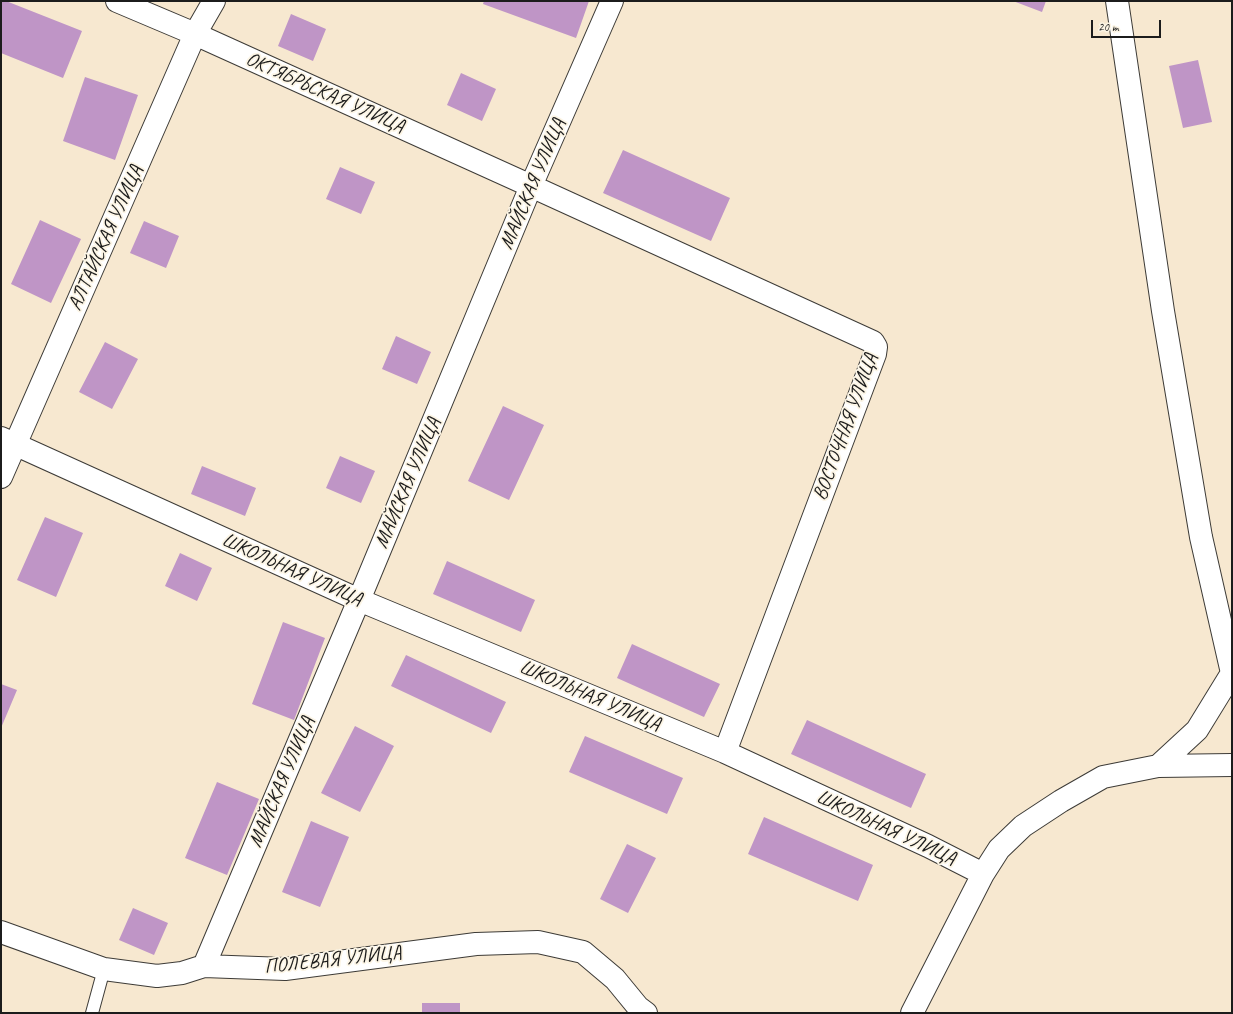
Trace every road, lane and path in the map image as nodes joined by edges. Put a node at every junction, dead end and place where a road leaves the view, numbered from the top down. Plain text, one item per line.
1 (117, 1) edge
2 (214, 1) edge
3 (612, 1) edge
4 (1117, 1) edge
5 (195, 34) junction
6 (531, 186) junction
7 (8, 442) edge
8 (1, 477) edge
9 (359, 600) junction
10 (1232, 673) edge
11 (725, 752) junction
12 (1232, 765) edge
13 (1158, 766) junction
14 (983, 874) junction
15 (1, 932) edge
16 (204, 966) junction
17 (104, 969) junction
18 (92, 1013) edge
19 (646, 1013) edge
20 (912, 1013) edge

1 - 5 street, ОКТЯБРЬСКАЯ УЛИЦА
2 - 5 street, АЛТАЙСКАЯ УЛИЦА
3 - 6 street, МАЙСКАЯ УЛИЦА
4 - 10 street
5 - 6 street, ОКТЯБРЬСКАЯ УЛИЦА
5 - 7 street, АЛТАЙСКАЯ УЛИЦА
6 - 9 street, МАЙСКАЯ УЛИЦА
6 - 11 street, ВОСТОЧНАЯ УЛИЦА
7 - 8 street, АЛТАЙСКАЯ УЛИЦА
7 - 9 street, ШКОЛЬНАЯ УЛИЦА
9 - 11 street, ШКОЛЬНАЯ УЛИЦА
9 - 16 street, МАЙСКАЯ УЛИЦА
10 - 13 street
11 - 14 street, ШКОЛЬНАЯ УЛИЦА
12 - 13 street
13 - 14 street
14 - 20 street
15 - 17 street, ПОЛЕВАЯ УЛИЦА
16 - 17 street, ПОЛЕВАЯ УЛИЦА
16 - 19 street, ПОЛЕВАЯ УЛИЦА
17 - 18 lane

